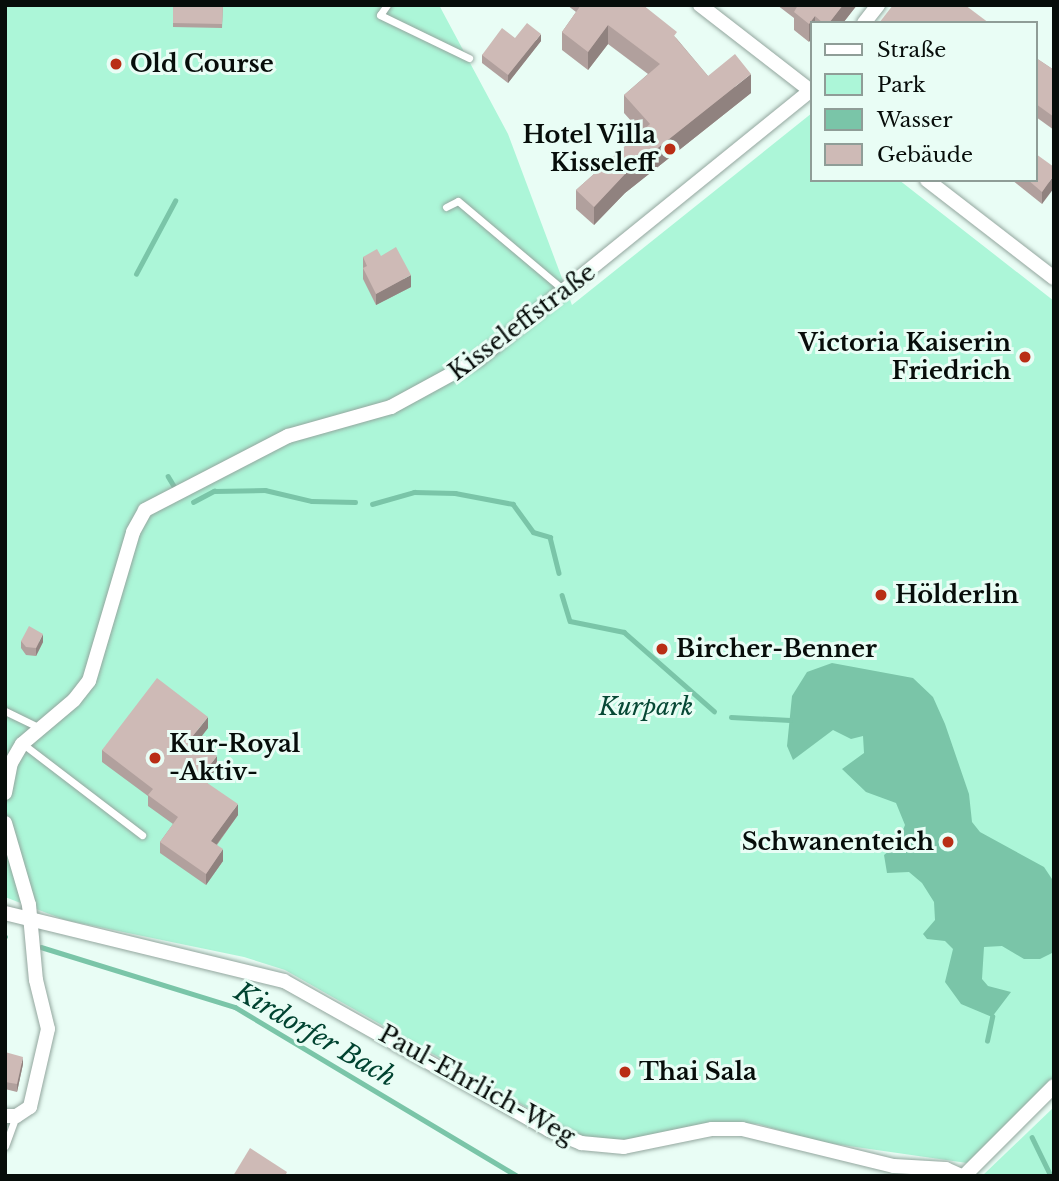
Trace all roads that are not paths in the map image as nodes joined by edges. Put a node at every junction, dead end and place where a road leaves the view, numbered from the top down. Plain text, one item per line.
1 (387, 5) edge
2 (700, 5) edge
3 (878, 5) edge
4 (866, 21) edge
5 (469, 58) dead end
6 (810, 88) edge
7 (810, 92) edge
8 (930, 182) edge
9 (446, 207) dead end
10 (1054, 278) edge
11 (567, 292) junction
12 (5, 711) edge
13 (38, 727) junction
14 (22, 744) junction
15 (5, 793) edge
16 (5, 823) edge
17 (142, 835) dead end
18 (5, 913) edge
19 (30, 918) junction
20 (1054, 1086) edge
21 (10, 1116) edge
22 (5, 1146) edge
23 (963, 1176) edge

1 - 5 lane
2 - 6 street
3 - 4 street
7 - 11 street, Kisseleffstraße
8 - 10 street
9 - 11 lane
11 - 13 street, Kisseleffstraße
12 - 13 lane
13 - 14 street, Kisseleffstraße
14 - 15 street, Kisseleffstraße
14 - 17 lane
16 - 19 street
18 - 19 street, Paul-Ehrlich-Weg
19 - 21 street
19 - 23 street, Paul-Ehrlich-Weg
20 - 23 street
21 - 22 lane

